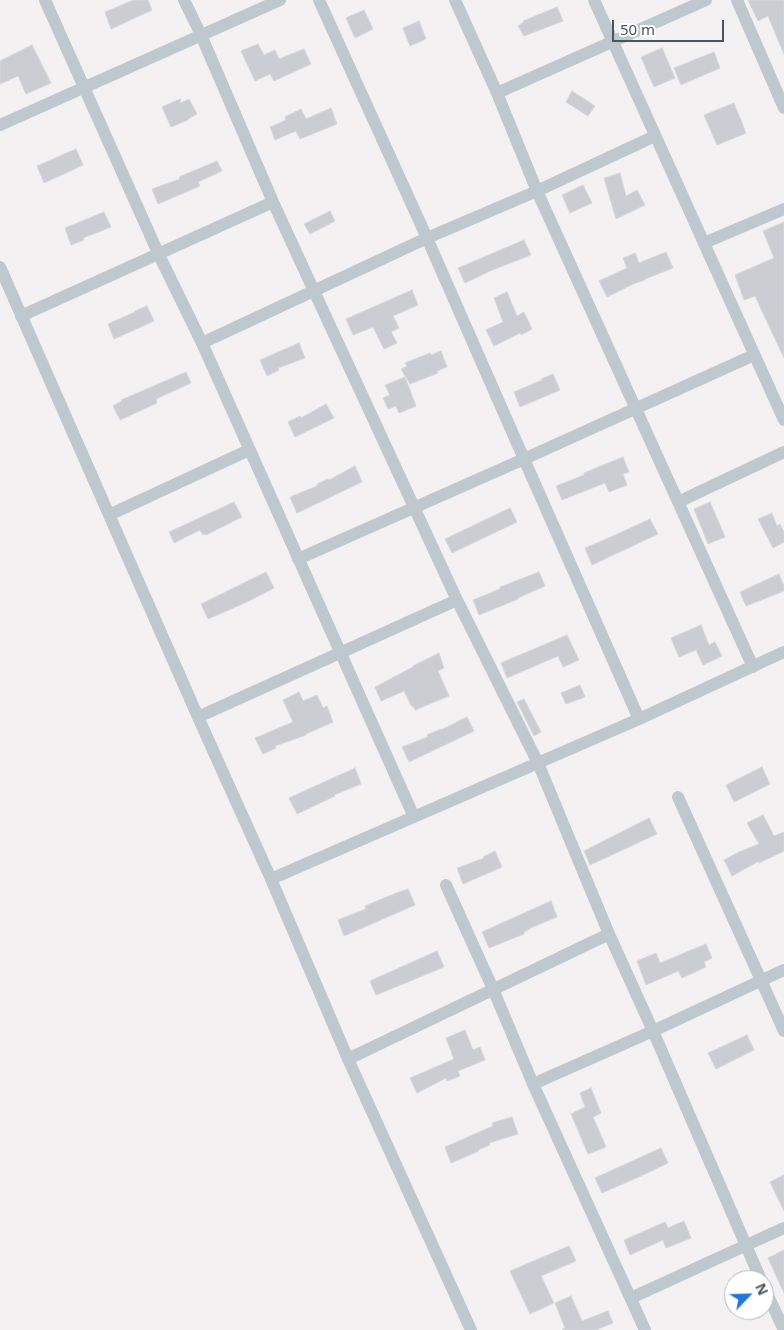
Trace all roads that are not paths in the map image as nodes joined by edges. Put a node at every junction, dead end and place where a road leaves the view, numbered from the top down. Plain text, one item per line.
1 (45, 0) edge
2 (184, 0) edge
3 (280, 0) edge
4 (319, 0) edge
5 (455, 0) edge
6 (594, 0) edge
7 (706, 0) edge
8 (737, 0) edge
9 (201, 36) junction
10 (612, 42) junction
11 (84, 88) junction
12 (497, 93) junction
13 (784, 108) edge
14 (0, 125) edge
15 (655, 136) junction
16 (537, 190) junction
17 (273, 202) junction
18 (784, 208) edge
19 (427, 238) junction
20 (704, 243) junction
21 (159, 254) junction
22 (0, 267) edge
23 (314, 291) junction
24 (21, 316) junction
25 (202, 343) junction
26 (754, 355) junction
27 (634, 408) junction
28 (784, 420) edge
29 (249, 450) junction
30 (784, 452) edge
31 (524, 459) junction
32 (678, 502) junction
33 (414, 507) junction
34 (109, 515) junction
35 (298, 559) junction
36 (457, 600) junction
37 (340, 652) junction
38 (784, 652) edge
39 (752, 667) junction
40 (198, 717) junction
41 (639, 719) junction
42 (538, 763) junction
43 (678, 797) dead end
44 (414, 816) junction
45 (271, 879) junction
46 (446, 885) dead end
47 (609, 934) junction
48 (784, 970) edge
49 (761, 980) junction
50 (493, 989) junction
51 (653, 1031) junction
52 (784, 1031) edge
53 (348, 1059) junction
54 (533, 1084) junction
55 (784, 1228) edge
56 (746, 1246) junction
57 (757, 1270) edge
58 (631, 1298) junction
59 (774, 1308) edge
60 (471, 1330) edge
61 (645, 1330) edge
62 (784, 1330) edge

1 - 11 street
2 - 9 street
3 - 9 street
4 - 19 street
5 - 12 street
6 - 10 street
7 - 10 street
8 - 13 street
9 - 11 street
9 - 17 street
10 - 12 street
10 - 15 street
11 - 14 street
11 - 21 street
12 - 16 street
15 - 16 street
15 - 20 street
16 - 19 street
16 - 27 street
17 - 21 street
17 - 23 street
18 - 20 street
19 - 23 street
19 - 31 street
20 - 26 street
21 - 24 street
21 - 25 street
22 - 24 street
23 - 25 street
23 - 33 street
24 - 34 street
25 - 29 street
26 - 27 street
26 - 28 street
27 - 31 street
27 - 32 street
29 - 34 street
29 - 35 street
30 - 32 street
31 - 33 street
31 - 41 street
32 - 39 street
33 - 35 street
33 - 36 street
34 - 40 street
35 - 37 street
36 - 37 street
36 - 42 street
37 - 40 street
37 - 44 street
38 - 39 street
39 - 41 street
40 - 45 street
41 - 42 street
42 - 44 street
42 - 47 street
43 - 49 street
44 - 45 street
45 - 53 street
46 - 50 street
47 - 50 street
47 - 51 street
48 - 49 street
49 - 51 street
49 - 52 street
50 - 53 street
50 - 54 street
51 - 54 street
51 - 56 street
53 - 60 street
54 - 58 street
55 - 56 street
56 - 57 street
56 - 58 street
58 - 61 street
59 - 62 street

